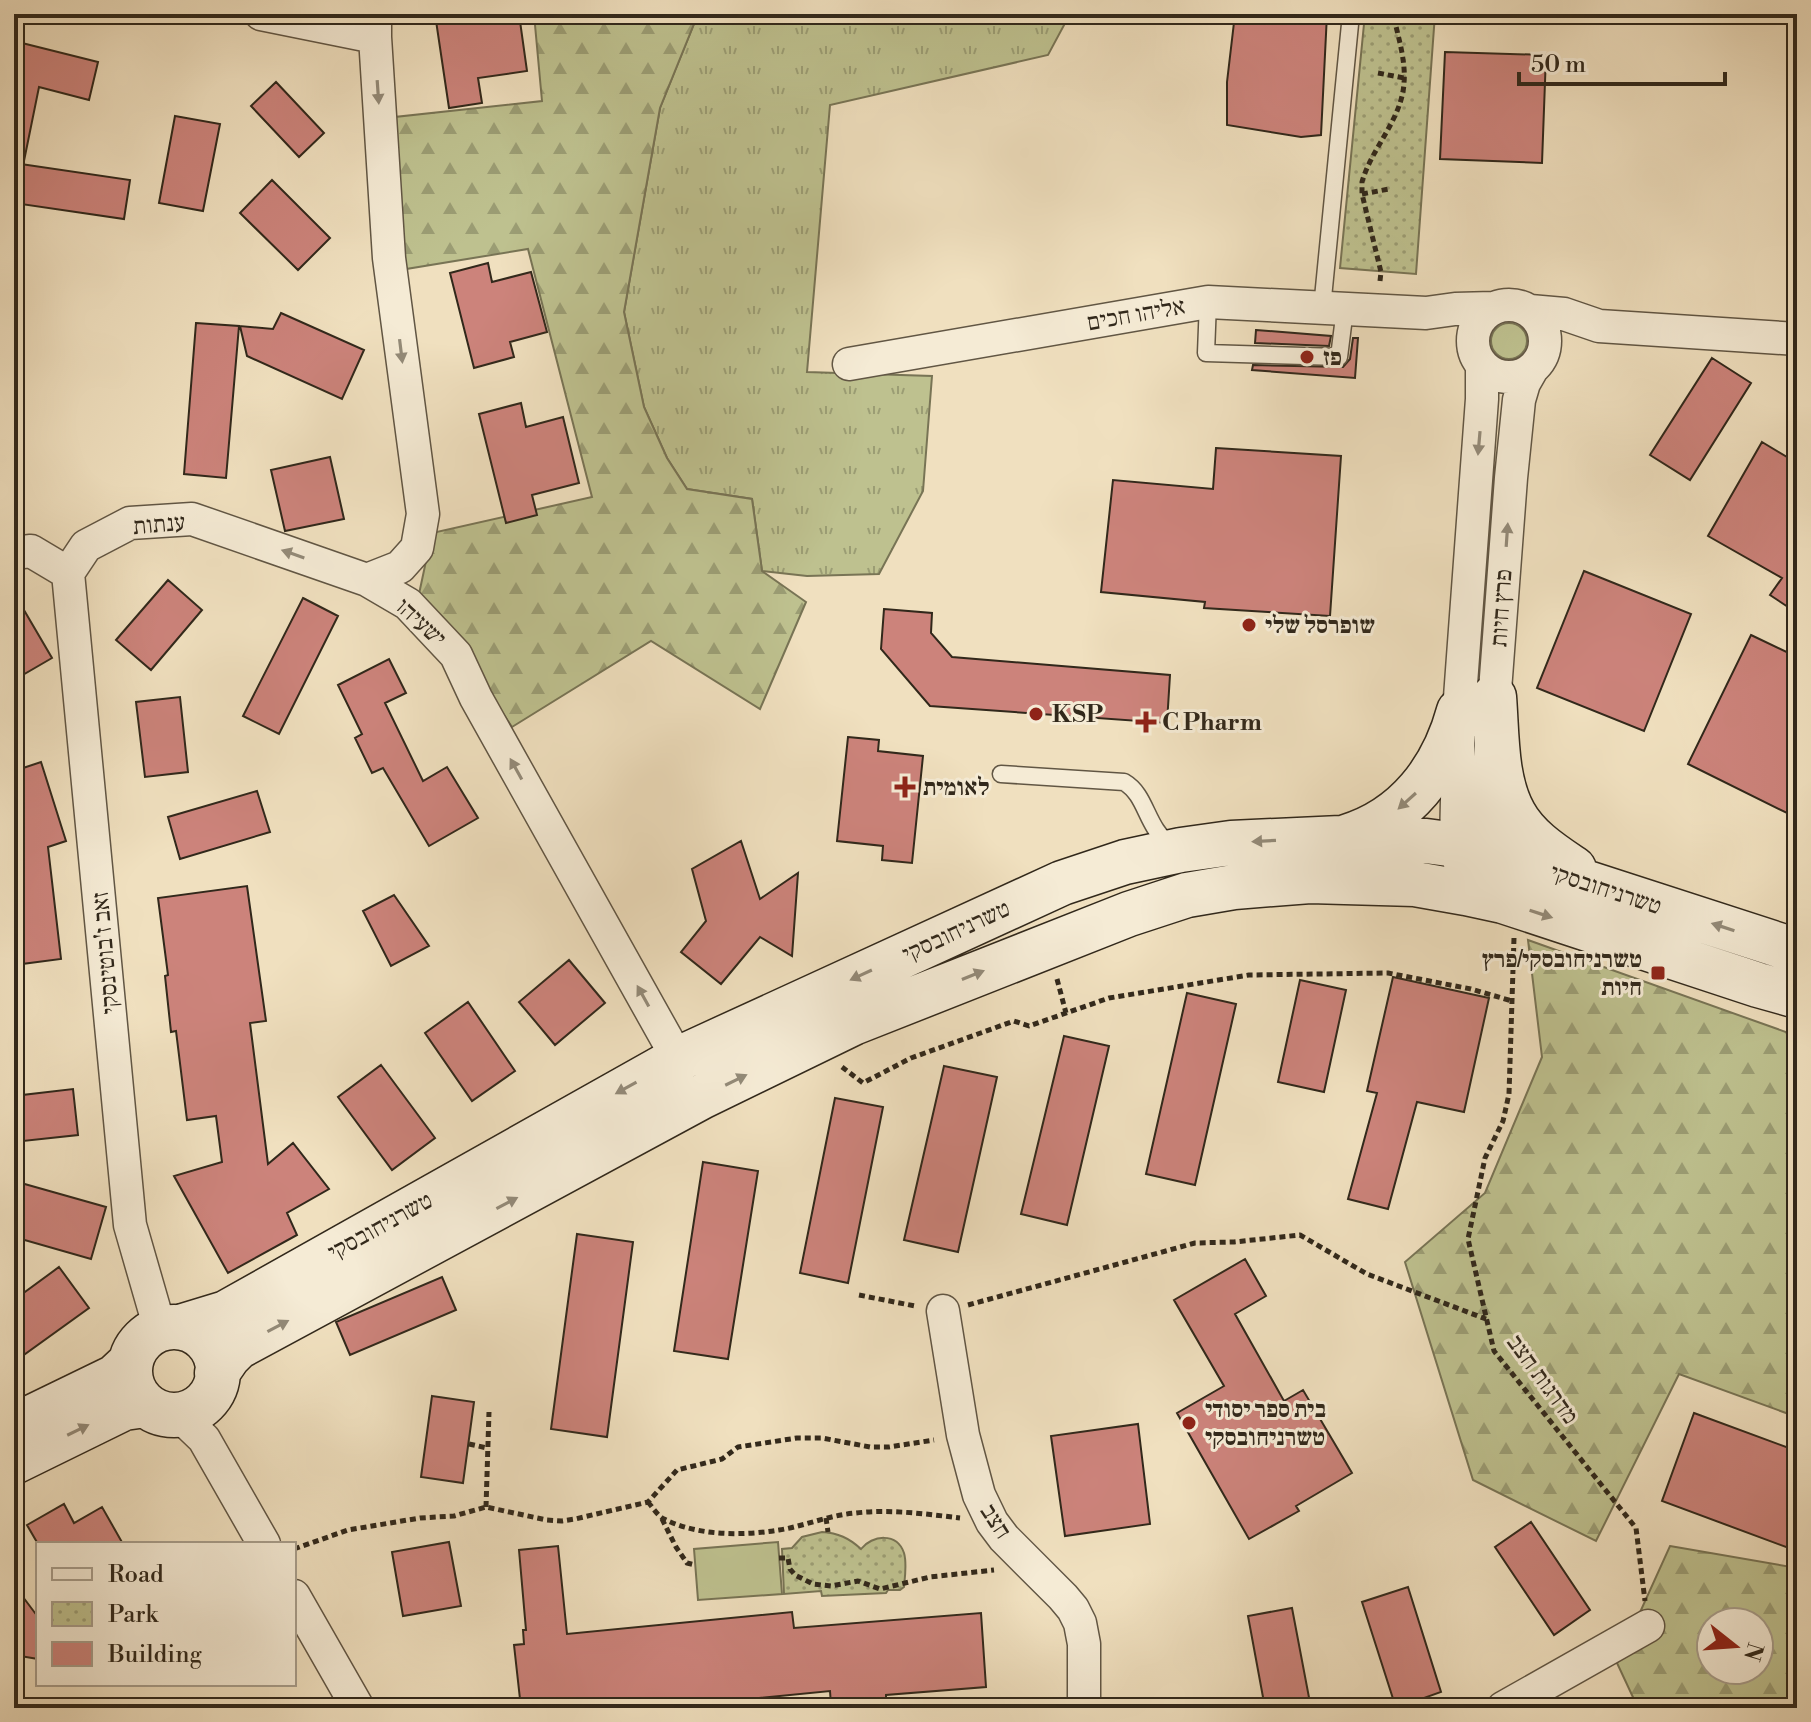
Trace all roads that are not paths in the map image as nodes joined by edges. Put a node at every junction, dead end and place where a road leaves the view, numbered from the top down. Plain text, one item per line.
1 (261, 14) edge
2 (1351, 14) edge
3 (375, 25) edge
4 (1208, 302) junction
5 (1334, 308) junction
6 (1493, 308) junction
7 (1530, 311) junction
8 (1426, 313) junction
9 (1599, 326) junction
10 (1797, 339) edge
11 (1478, 359) junction
12 (849, 364) dead end
13 (1536, 364) junction
14 (1511, 478) junction
15 (1474, 495) junction
16 (14, 553) edge
17 (68, 573) junction
18 (367, 580) junction
19 (1476, 704) junction
20 (1001, 774) dead end
21 (1341, 838) junction
22 (1470, 847) junction
23 (1181, 850) junction
24 (1603, 887) junction
25 (1466, 893) junction
26 (1797, 951) edge
27 (1797, 996) edge
28 (678, 1059) junction
29 (663, 1118) junction
30 (943, 1311) road end
31 (170, 1328) junction
32 (131, 1362) junction
33 (190, 1406) junction
34 (14, 1426) edge
35 (14, 1462) edge
36 (263, 1542) edge
37 (296, 1600) edge
38 (1648, 1626) road end
39 (358, 1708) edge
40 (1084, 1708) edge
41 (1503, 1708) edge

1 - 3 street
2 - 5 lane
3 -> 18 street, ישעיהו
4 - 5 street, אליהו חכים
4 - 5 lane
4 - 12 street, אליהו חכים
5 - 8 street, אליהו חכים
6 - 7 street
6 - 8 street, אליהו חכים
6 - 11 street
7 - 9 street
7 - 13 street
8 - 11 street
9 - 10 street
9 - 13 street
11 - 13 street
11 -> 15 street, פרץ חיות
13 - 14 street, פרץ חיות
14 - 15 street
19 -> 14 street, פרץ חיות
15 - 19 street, פרץ חיות
16 - 17 street
18 -> 17 street, ענתות
17 - 31 street, זאב ז'בוטינסקי
28 -> 18 street, ישעיהו
19 -> 21 street
19 - 22 street, פרץ חיות
19 - 24 street
20 - 23 lane
21 - 22 street, טשרניחובסקי
21 -> 23 street, טשרניחובסקי
22 - 24 street, טשרניחובסקי
22 - 25 street
23 -> 28 street, טשרניחובסקי
26 -> 24 street, טשרניחובסקי
25 -> 27 street, טשרניחובסקי
29 -> 25 street, טשרניחובסקי
28 - 29 street
28 -> 31 street, טשרניחובסקי
33 -> 29 street, טשרניחובסקי
30 - 40 street, חצב
31 - 32 street
31 - 33 street
32 - 33 street
32 - 34 street
35 -> 33 street
33 - 36 street
37 - 39 street
38 - 41 street

